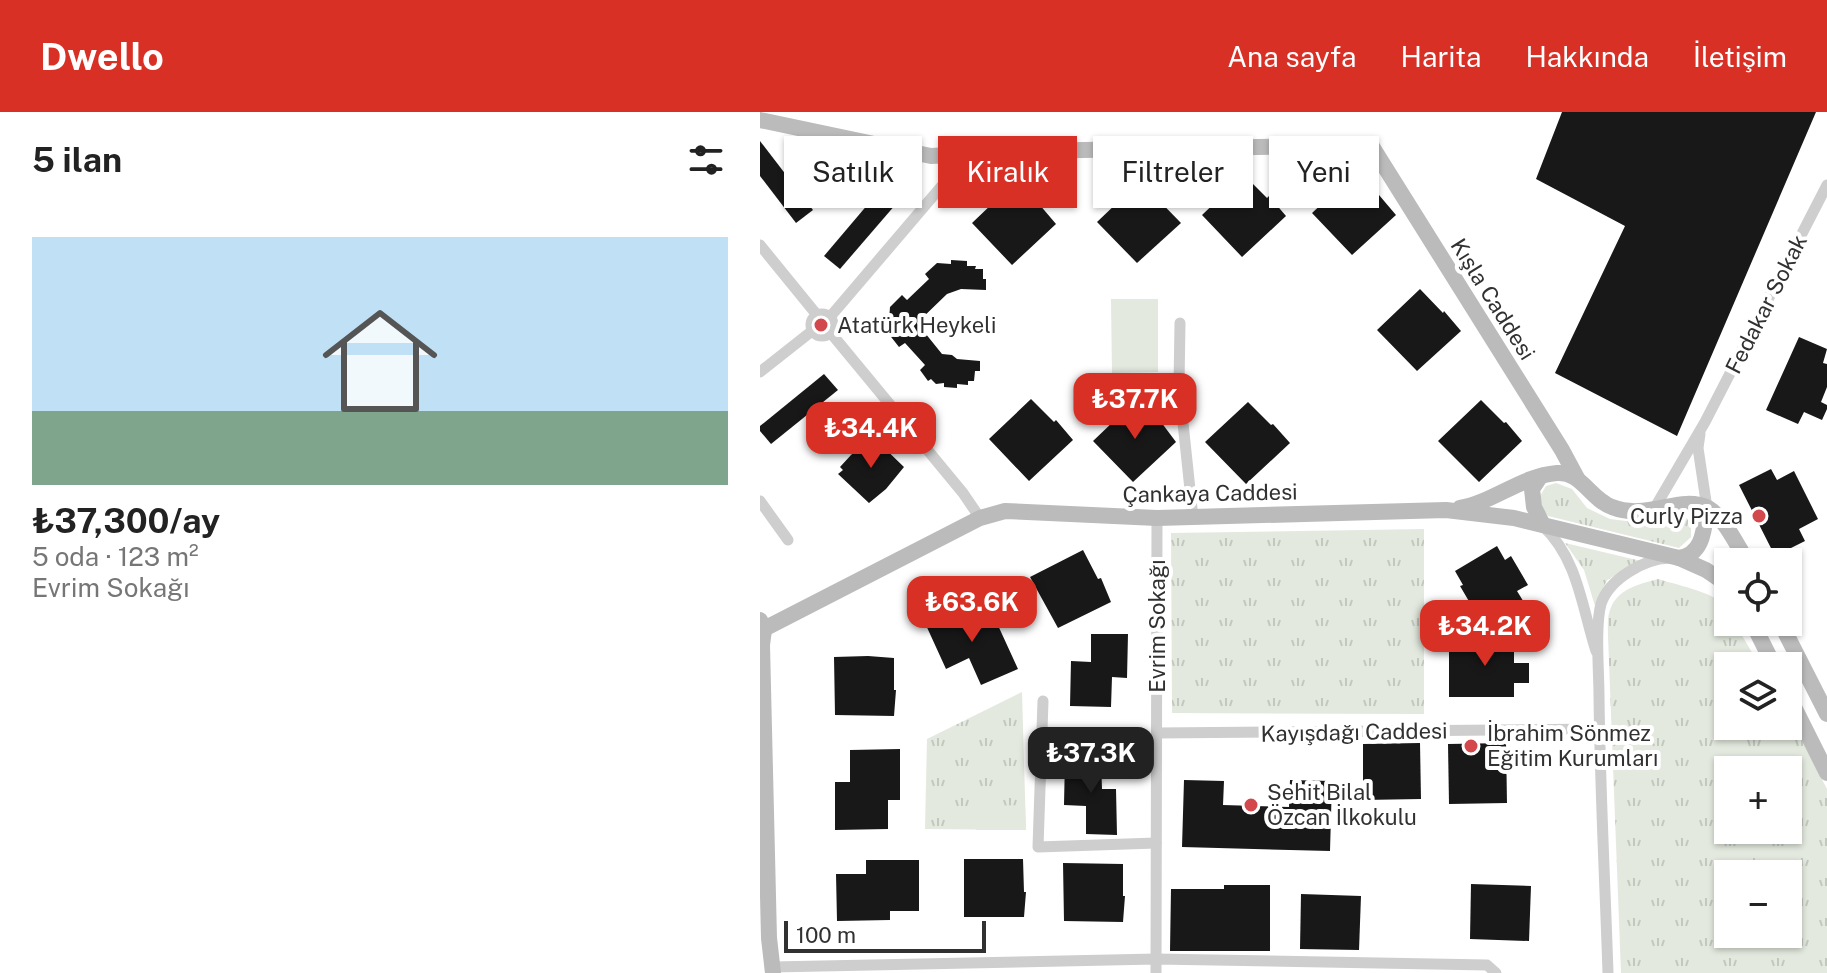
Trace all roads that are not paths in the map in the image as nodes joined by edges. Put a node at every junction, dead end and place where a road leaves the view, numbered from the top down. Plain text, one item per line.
1 (760, 120) edge
2 (1077, 152) edge
3 (938, 156) edge
4 (1827, 185) edge
5 (938, 190) edge
6 (760, 245) edge
7 (817, 315) junction
8 (830, 317) junction
9 (1180, 323) dead end
10 (812, 331) junction
11 (830, 332) junction
12 (760, 372) edge
13 (1705, 422) junction
14 (1540, 477) junction
15 (1577, 478) junction
16 (760, 501) edge
17 (1707, 508) junction
18 (1446, 510) junction
19 (1653, 511) junction
20 (980, 518) junction
21 (1157, 518) junction
22 (1193, 518) junction
23 (1543, 525) junction
24 (788, 540) dead end
25 (1738, 548) edge
26 (1679, 558) junction
27 (1714, 575) edge
28 (762, 631) edge
29 (1787, 636) edge
30 (1599, 660) junction
31 (1043, 701) dead end
32 (1827, 714) edge
33 (1802, 723) edge
34 (1600, 729) junction
35 (1157, 733) junction
36 (1827, 773) edge
37 (1156, 843) junction
38 (1156, 959) junction
39 (769, 968) edge
40 (1156, 973) edge
41 (1496, 973) edge
42 (1608, 973) edge

1 - 3 main road
2 - 15 main road, Kışla Caddesi
4 - 13 street, Fedakar Sokak
5 - 8 street
6 - 7 street
7 - 8 street
7 - 10 street
8 - 11 street
9 - 22 street
10 - 11 street
10 - 12 street
11 - 20 street
13 - 17 street
13 - 19 street, Fedakar Sokak
14 - 15 main road
14 - 18 main road
14 - 23 main road
15 - 19 main road, Kışla Caddesi
16 - 24 street
17 - 19 main road, Kışla Caddesi
17 - 25 main road
17 - 26 main road
18 - 22 main road, Çankaya Caddesi
18 - 23 main road, Çankaya Caddesi
20 - 21 main road, Çankaya Caddesi
20 - 28 main road, Çankaya Caddesi
21 - 22 main road, Çankaya Caddesi
21 - 35 street, Evrim Sokağı
23 - 26 main road, Çankaya Caddesi
23 - 30 street
26 - 27 main road, Çankaya Caddesi
26 - 30 street
28 - 39 main road
29 - 32 main road
30 - 34 street
31 - 37 street
33 - 36 main road
34 - 35 street, Kayışdağı Caddesi
34 - 42 street
35 - 37 street, Evrim Sokağı
37 - 38 street, Evrim Sokağı
38 - 39 street
38 - 40 street, Evrim Sokağı
38 - 41 street

